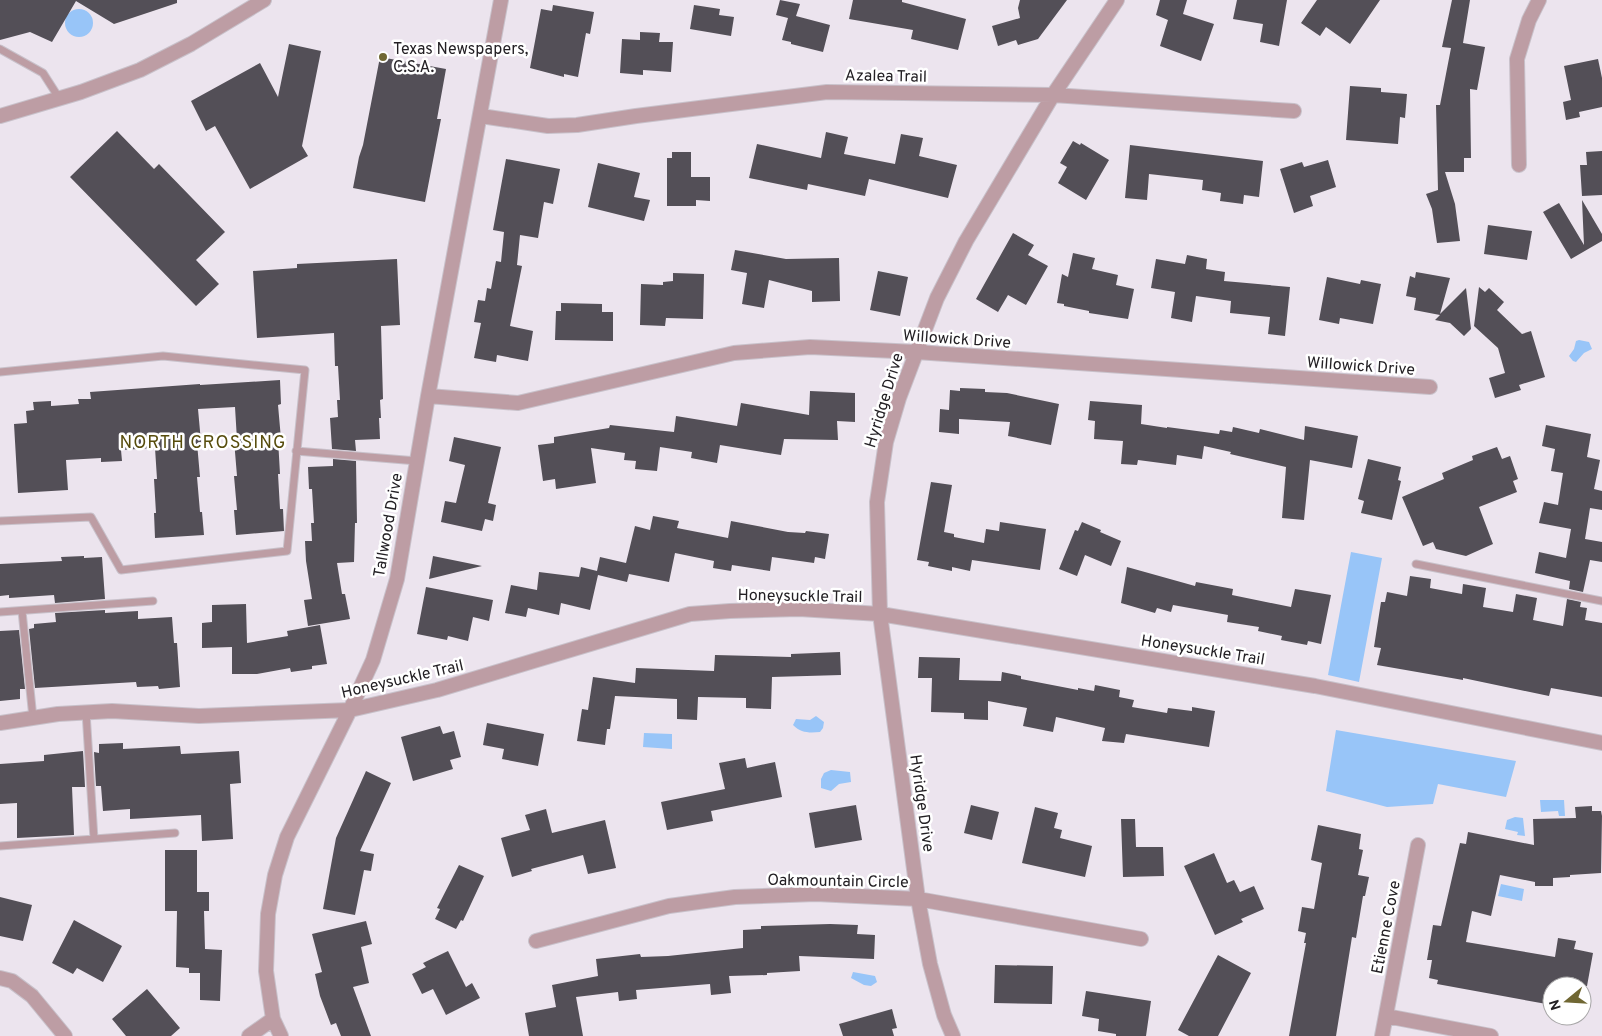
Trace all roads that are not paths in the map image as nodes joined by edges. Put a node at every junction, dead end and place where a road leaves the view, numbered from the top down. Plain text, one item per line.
1 (264, 0) edge
2 (501, 0) edge
3 (1117, 0) edge
4 (1539, 0) edge
5 (0, 49) edge
6 (1054, 95) junction
7 (59, 98) junction
8 (1294, 111) dead end
9 (0, 116) edge
10 (480, 116) junction
11 (1519, 165) dead end
12 (916, 352) junction
13 (0, 372) edge
14 (1430, 387) dead end
15 (428, 396) junction
16 (296, 451) junction
17 (417, 460) junction
18 (0, 521) edge
19 (1416, 564) dead end
20 (153, 601) dead end
21 (1602, 602) edge
22 (22, 611) junction
23 (0, 612) edge
24 (880, 614) junction
25 (350, 710) junction
26 (86, 712) junction
27 (33, 718) junction
28 (0, 723) edge
29 (1602, 743) edge
30 (175, 833) dead end
31 (94, 839) junction
32 (1418, 845) dead end
33 (0, 846) edge
34 (918, 899) junction
35 (1141, 939) dead end
36 (536, 941) dead end
37 (0, 978) edge
38 (1386, 1016) junction
39 (273, 1019) junction
40 (65, 1036) edge
41 (250, 1036) edge
42 (281, 1036) edge
43 (953, 1036) edge
44 (1382, 1036) edge
45 (1491, 1036) edge

1 - 7 street
2 - 10 street, Tallwood Drive
3 - 6 street, Hyridge Drive
4 - 11 street
5 - 7 lane
6 - 8 street, Azalea Trail
6 - 10 street, Azalea Trail
6 - 12 street, Hyridge Drive
7 - 9 street
10 - 15 street, Tallwood Drive
12 - 14 street, Willowick Drive
12 - 15 street, Willowick Drive
12 - 24 street, Hyridge Drive
13 - 16 lane
15 - 17 street, Tallwood Drive
16 - 17 lane
16 - 18 lane
17 - 25 street, Tallwood Drive
19 - 21 lane
20 - 22 lane
22 - 23 lane
22 - 27 lane
24 - 25 street, Honeysuckle Trail
24 - 29 street, Honeysuckle Trail
24 - 34 street, Hyridge Drive
25 - 26 street, Honeysuckle Trail
25 - 39 street, Tallwood Drive
26 - 27 street, Honeysuckle Trail
26 - 31 lane
27 - 28 street, Honeysuckle Trail
30 - 31 lane
31 - 33 lane
32 - 38 street, Etienne Cove
34 - 35 street, Oakmountain Circle
34 - 36 street, Oakmountain Circle
34 - 43 street, Hyridge Drive
37 - 40 street
38 - 44 street, Etienne Cove
38 - 45 street
39 - 41 street
39 - 42 street, Tallwood Drive

